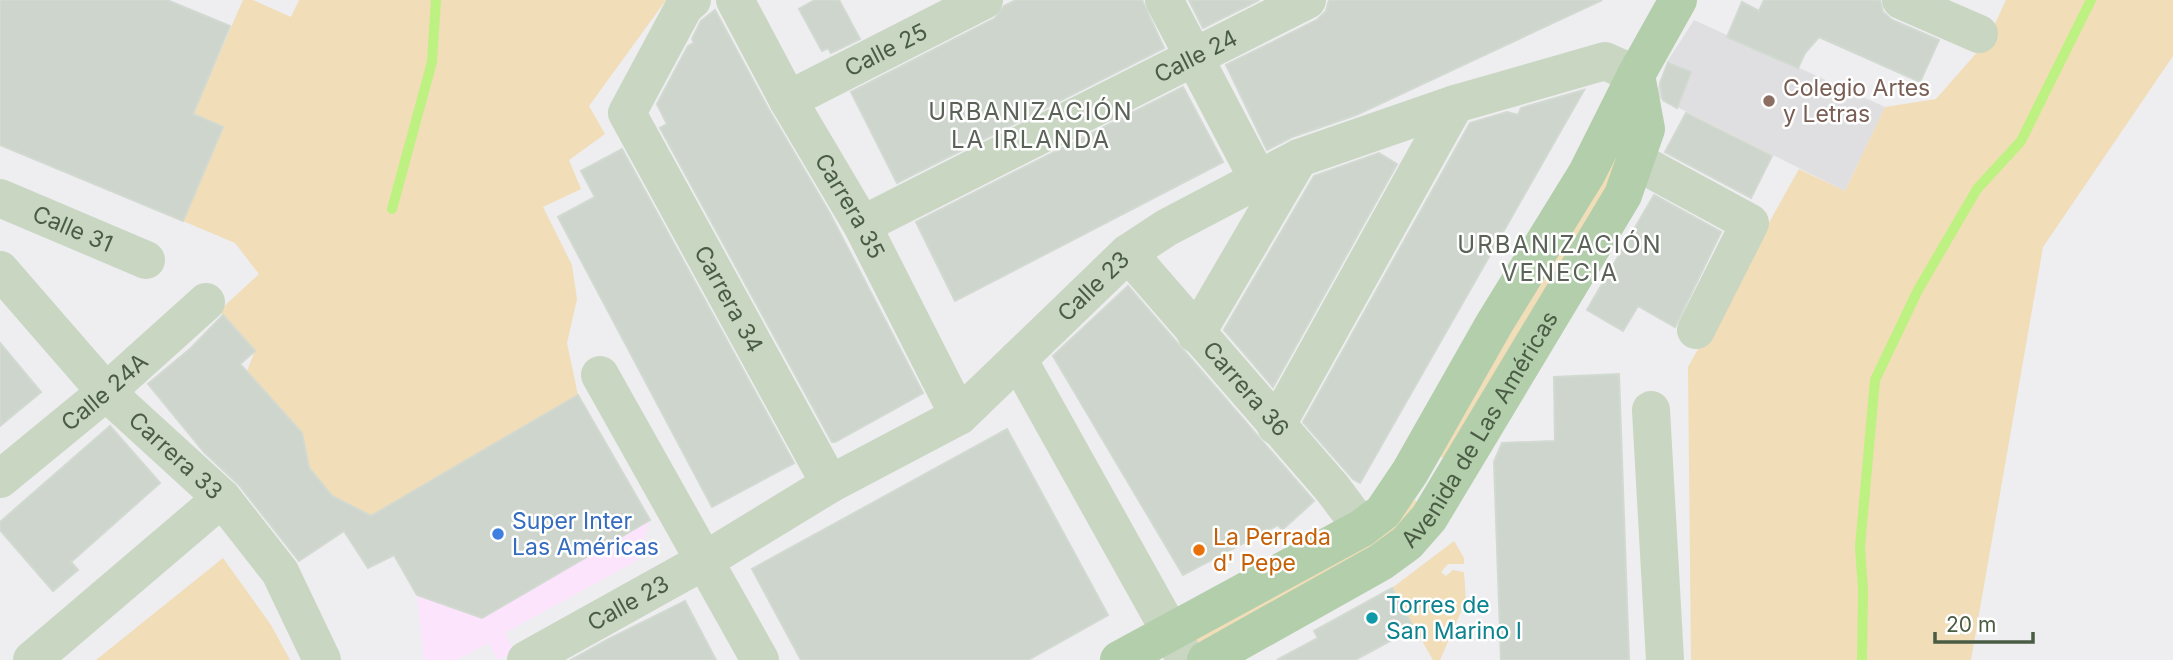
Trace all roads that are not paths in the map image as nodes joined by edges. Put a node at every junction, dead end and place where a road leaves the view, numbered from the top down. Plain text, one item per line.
1 (692, 0) edge
2 (735, 0) edge
3 (984, 0) edge
4 (1164, 0) edge
5 (1307, 0) edge
6 (1678, 0) edge
7 (1901, 0) edge
8 (1979, 34) dead end
9 (1194, 57) junction
10 (1636, 75) junction
11 (788, 100) junction
12 (1455, 104) junction
13 (1299, 158) junction
14 (1636, 161) junction
15 (1258, 179) junction
16 (0, 198) edge
17 (862, 225) junction
18 (1128, 253) junction
19 (146, 260) dead end
20 (0, 270) edge
21 (206, 302) dead end
22 (1696, 330) dead end
23 (1196, 334) junction
24 (1018, 359) junction
25 (600, 375) dead end
26 (106, 392) junction
27 (1651, 410) dead end
28 (958, 416) junction
29 (1276, 426) junction
30 (1410, 472) junction
31 (0, 479) edge
32 (830, 484) junction
33 (1448, 492) junction
34 (222, 498) junction
35 (1362, 528) junction
36 (704, 561) junction
37 (1178, 646) edge
38 (32, 660) edge
39 (323, 660) edge
40 (526, 660) edge
41 (760, 660) edge
42 (1119, 660) edge
43 (1206, 660) edge
44 (1665, 660) edge

1 - 32 street, Carrera 34
2 - 11 street, Carrera 35
3 - 11 street, Calle 25
4 - 9 street
5 - 9 street, Calle 24
6 - 10 main road
7 - 8 street
9 - 15 street
9 - 17 street, Calle 24
10 - 12 street, Calle 23
10 - 14 main road, Avenida de Las Américas
10 - 30 main road, Avenida de Las Américas
11 - 17 street, Carrera 35
12 - 13 street, Calle 23
12 - 29 street
13 - 15 street, Calle 23
13 - 23 street
14 - 22 street
14 - 33 main road, Avenida de Las Américas
15 - 18 street, Calle 23
16 - 19 street, Calle 31
17 - 28 street, Carrera 35
18 - 23 street, Carrera 36
18 - 24 street, Calle 23
20 - 26 street, Carrera 33
21 - 26 street, Calle 24A
23 - 29 street, Carrera 36
24 - 28 street, Calle 23
24 - 37 street
25 - 36 street
26 - 31 street, Calle 24A
26 - 34 street, Carrera 33
27 - 44 street
28 - 32 street, Calle 23
29 - 35 street, Carrera 36
30 - 33 main road
30 - 35 main road, Avenida de Las Américas
32 - 36 street, Calle 23
33 - 43 main road, Avenida de Las Américas
34 - 38 street
34 - 39 street, Carrera 33
35 - 37 main road, Avenida de Las Américas
36 - 40 street, Calle 23
36 - 41 street
37 - 42 main road, Avenida de Las Américas

